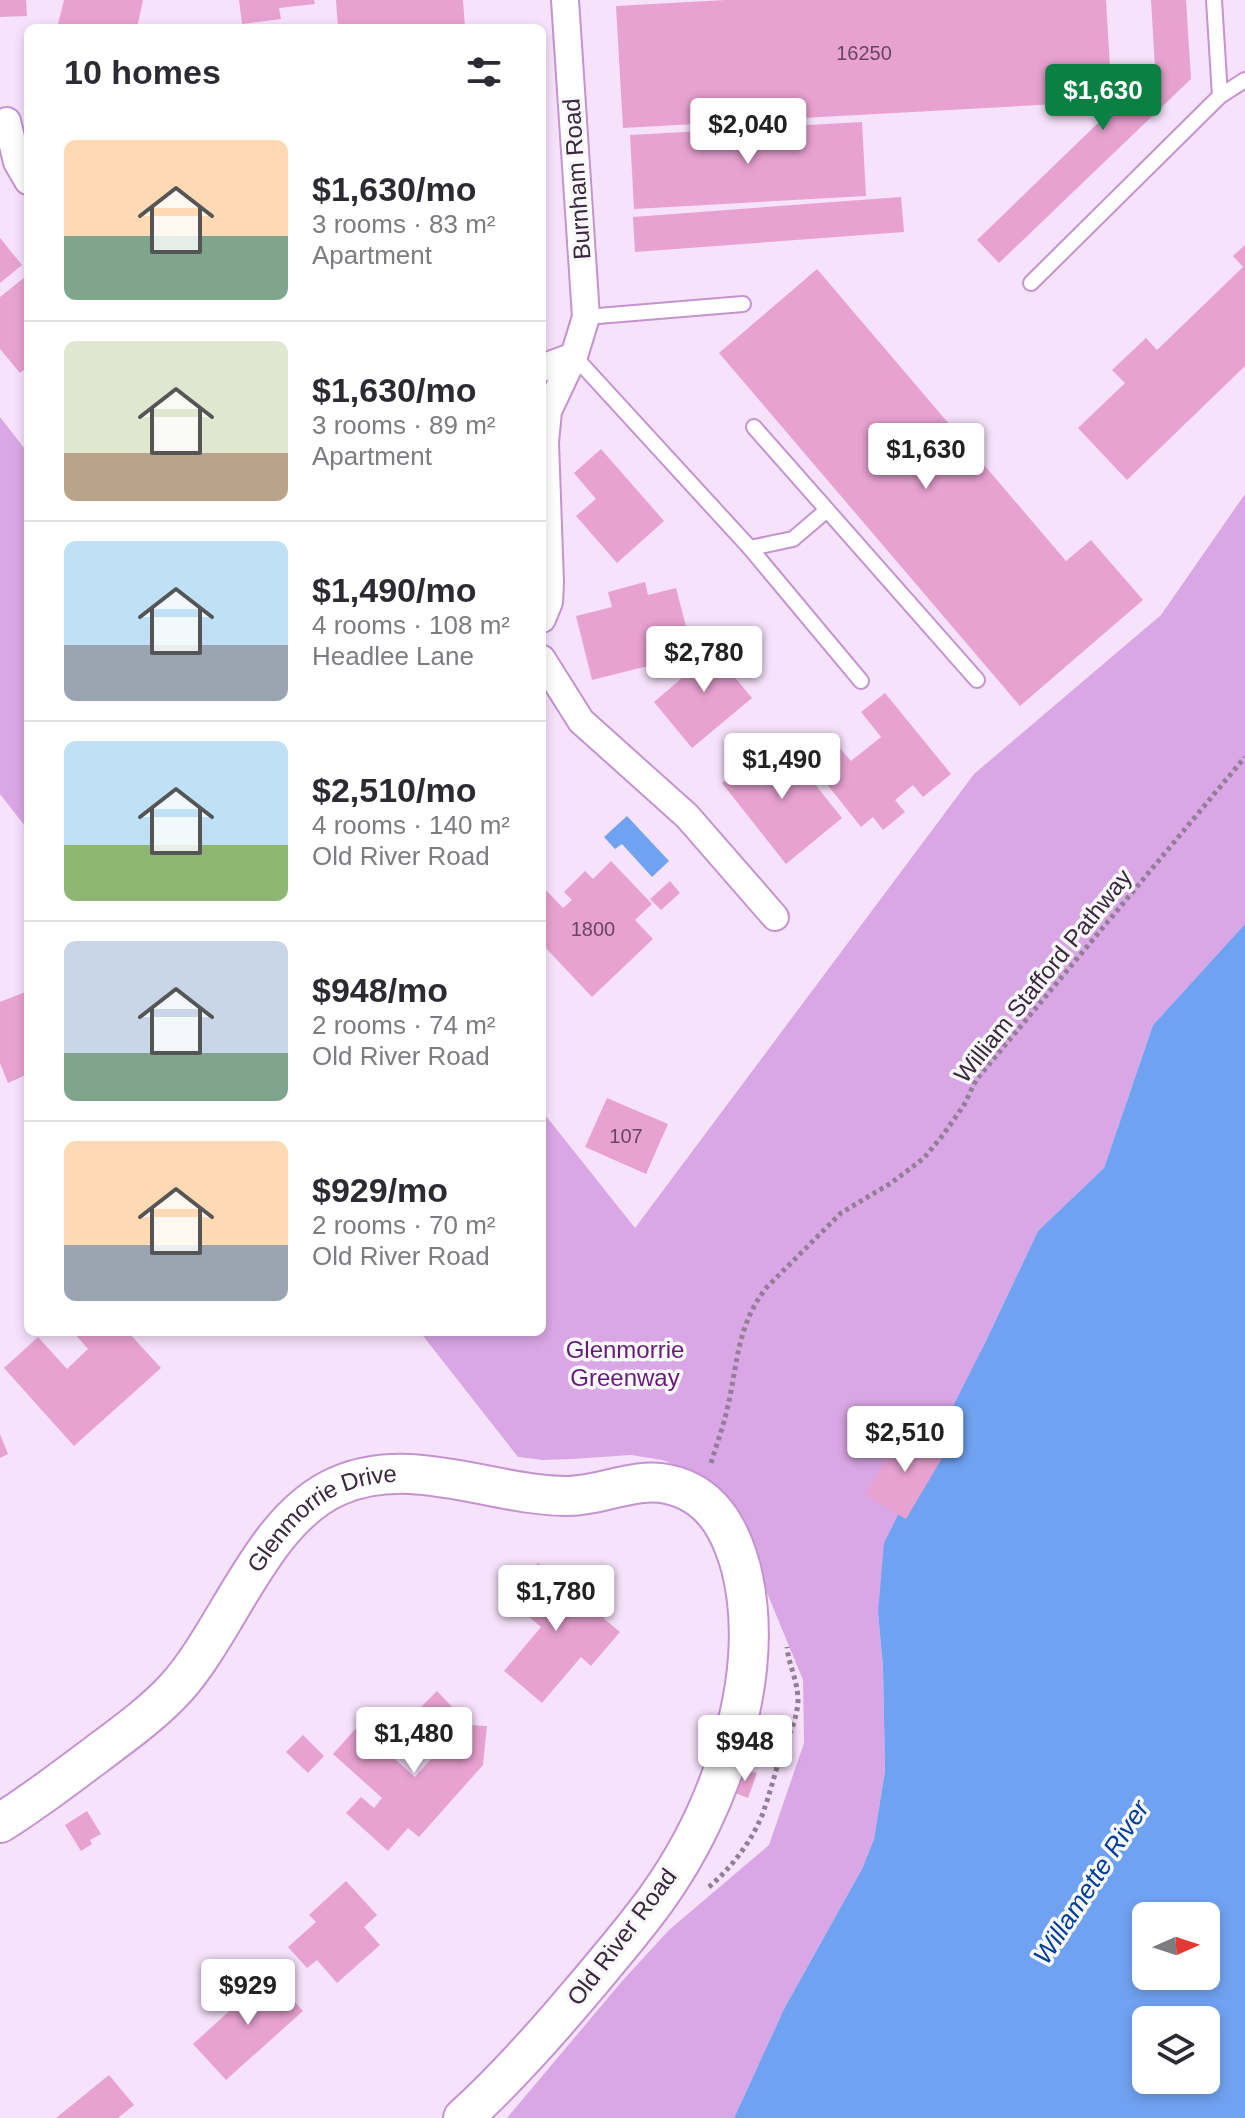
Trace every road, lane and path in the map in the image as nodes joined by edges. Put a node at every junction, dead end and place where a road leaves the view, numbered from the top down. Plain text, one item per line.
1 (565, 0) edge
2 (1214, 0) edge
3 (1245, 80) edge
4 (1220, 96) junction
5 (7, 121) dead end
6 (24, 174) edge
7 (1031, 283) dead end
8 (743, 304) dead end
9 (586, 317) junction
10 (574, 356) junction
11 (546, 366) edge
12 (754, 427) dead end
13 (546, 432) edge
14 (546, 470) edge
15 (827, 510) junction
16 (750, 548) junction
17 (546, 609) edge
18 (546, 665) edge
19 (977, 680) dead end
20 (861, 681) dead end
21 (1245, 757) edge
22 (775, 917) dead end
23 (709, 1473) dead end
24 (731, 1538) joint
25 (0, 1823) edge
26 (463, 2118) edge

1 - 9 street, Burnham Road
2 - 4 lane
3 - 4 lane
4 - 7 lane
5 - 6 street
8 - 9 lane
9 - 10 street, Burnham Road
10 - 11 street
10 - 13 street, Burnham Road
10 - 16 lane
12 - 15 lane
14 - 17 street, Burnham Road
15 - 16 lane
15 - 19 lane
16 - 20 lane
18 - 22 street
21 - 23 path, William Stafford Pathway
24 - 25 street, Glenmorrie Drive
24 - 26 street, Old River Road

